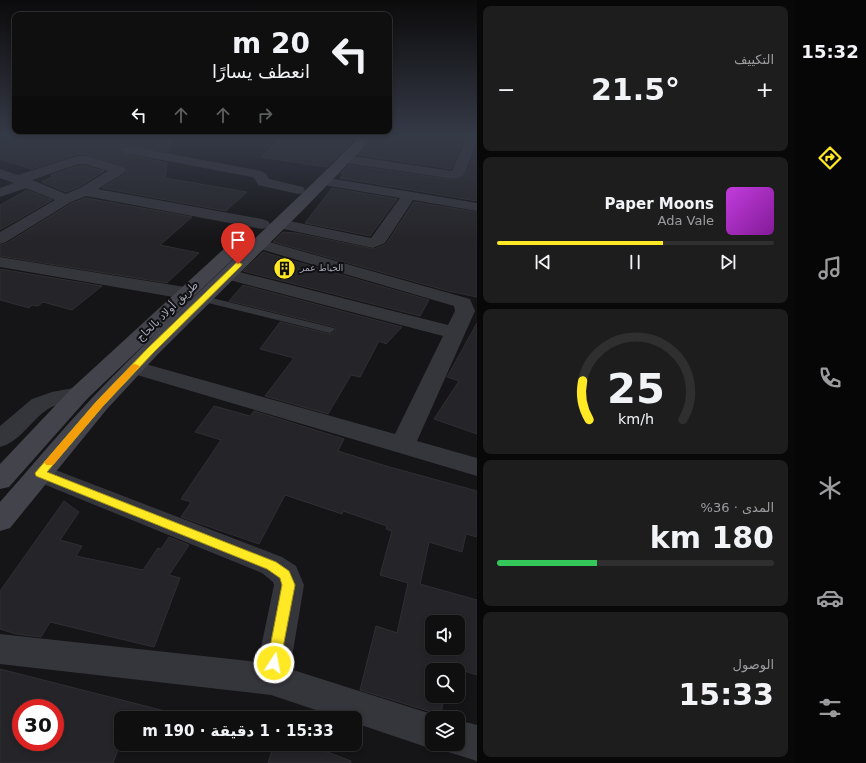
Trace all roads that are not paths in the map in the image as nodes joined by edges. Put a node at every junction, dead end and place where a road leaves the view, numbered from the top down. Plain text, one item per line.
1 (48, 172) edge
2 (116, 172) edge
3 (243, 172) edge
4 (320, 172) edge
5 (330, 172) edge
6 (440, 172) edge
7 (459, 172) edge
8 (0, 173) edge
9 (323, 181) junction
10 (22, 182) junction
11 (298, 190) junction
12 (85, 191) junction
13 (0, 193) edge
14 (409, 195) junction
15 (66, 199) junction
16 (477, 207) edge
17 (271, 224) junction
18 (0, 238) edge
19 (259, 244) junction
20 (0, 262) edge
21 (228, 274) junction
22 (185, 293) junction
23 (204, 299) junction
24 (330, 330) dead end
25 (455, 333) junction
26 (135, 367) junction
27 (79, 394) junction
28 (0, 439) edge
29 (403, 444) junction
30 (477, 467) edge
31 (40, 473) junction
32 (0, 480) edge
33 (0, 521) edge
34 (0, 649) edge
35 (270, 679) junction
36 (425, 729) edge
37 (465, 740) edge
38 (477, 743) edge

1 - 10 street
2 - 12 street
3 - 11 street
4 - 11 main road, طريق أولاد بالحاج
5 - 9 main road, طريق أولاد بالحاج
6 - 7 street
8 - 10 street
9 - 14 street
9 - 17 main road, طريق أولاد بالحاج
10 - 13 street
10 - 15 street
11 - 17 main road, طريق أولاد بالحاج
12 - 15 street
12 - 17 street
14 - 16 street
14 - 17 street
15 - 18 street
17 - 19 main road, طريق أولاد بالحاج
17 - 22 main road, طريق أولاد بالحاج
19 - 21 main road, طريق أولاد بالحاج
19 - 25 street
20 - 22 street
21 - 23 main road, طريق أولاد بالحاج
21 - 25 street
22 - 27 main road, طريق أولاد بالحاج
23 - 24 lane
23 - 26 main road, طريق أولاد بالحاج
25 - 29 street
26 - 29 street
26 - 31 main road, طريق أولاد بالحاج
27 - 28 street
27 - 32 main road, طريق أولاد بالحاج
29 - 30 street
31 - 33 main road, طريق أولاد بالحاج
31 - 35 street
34 - 35 street
35 - 36 street
37 - 38 street

